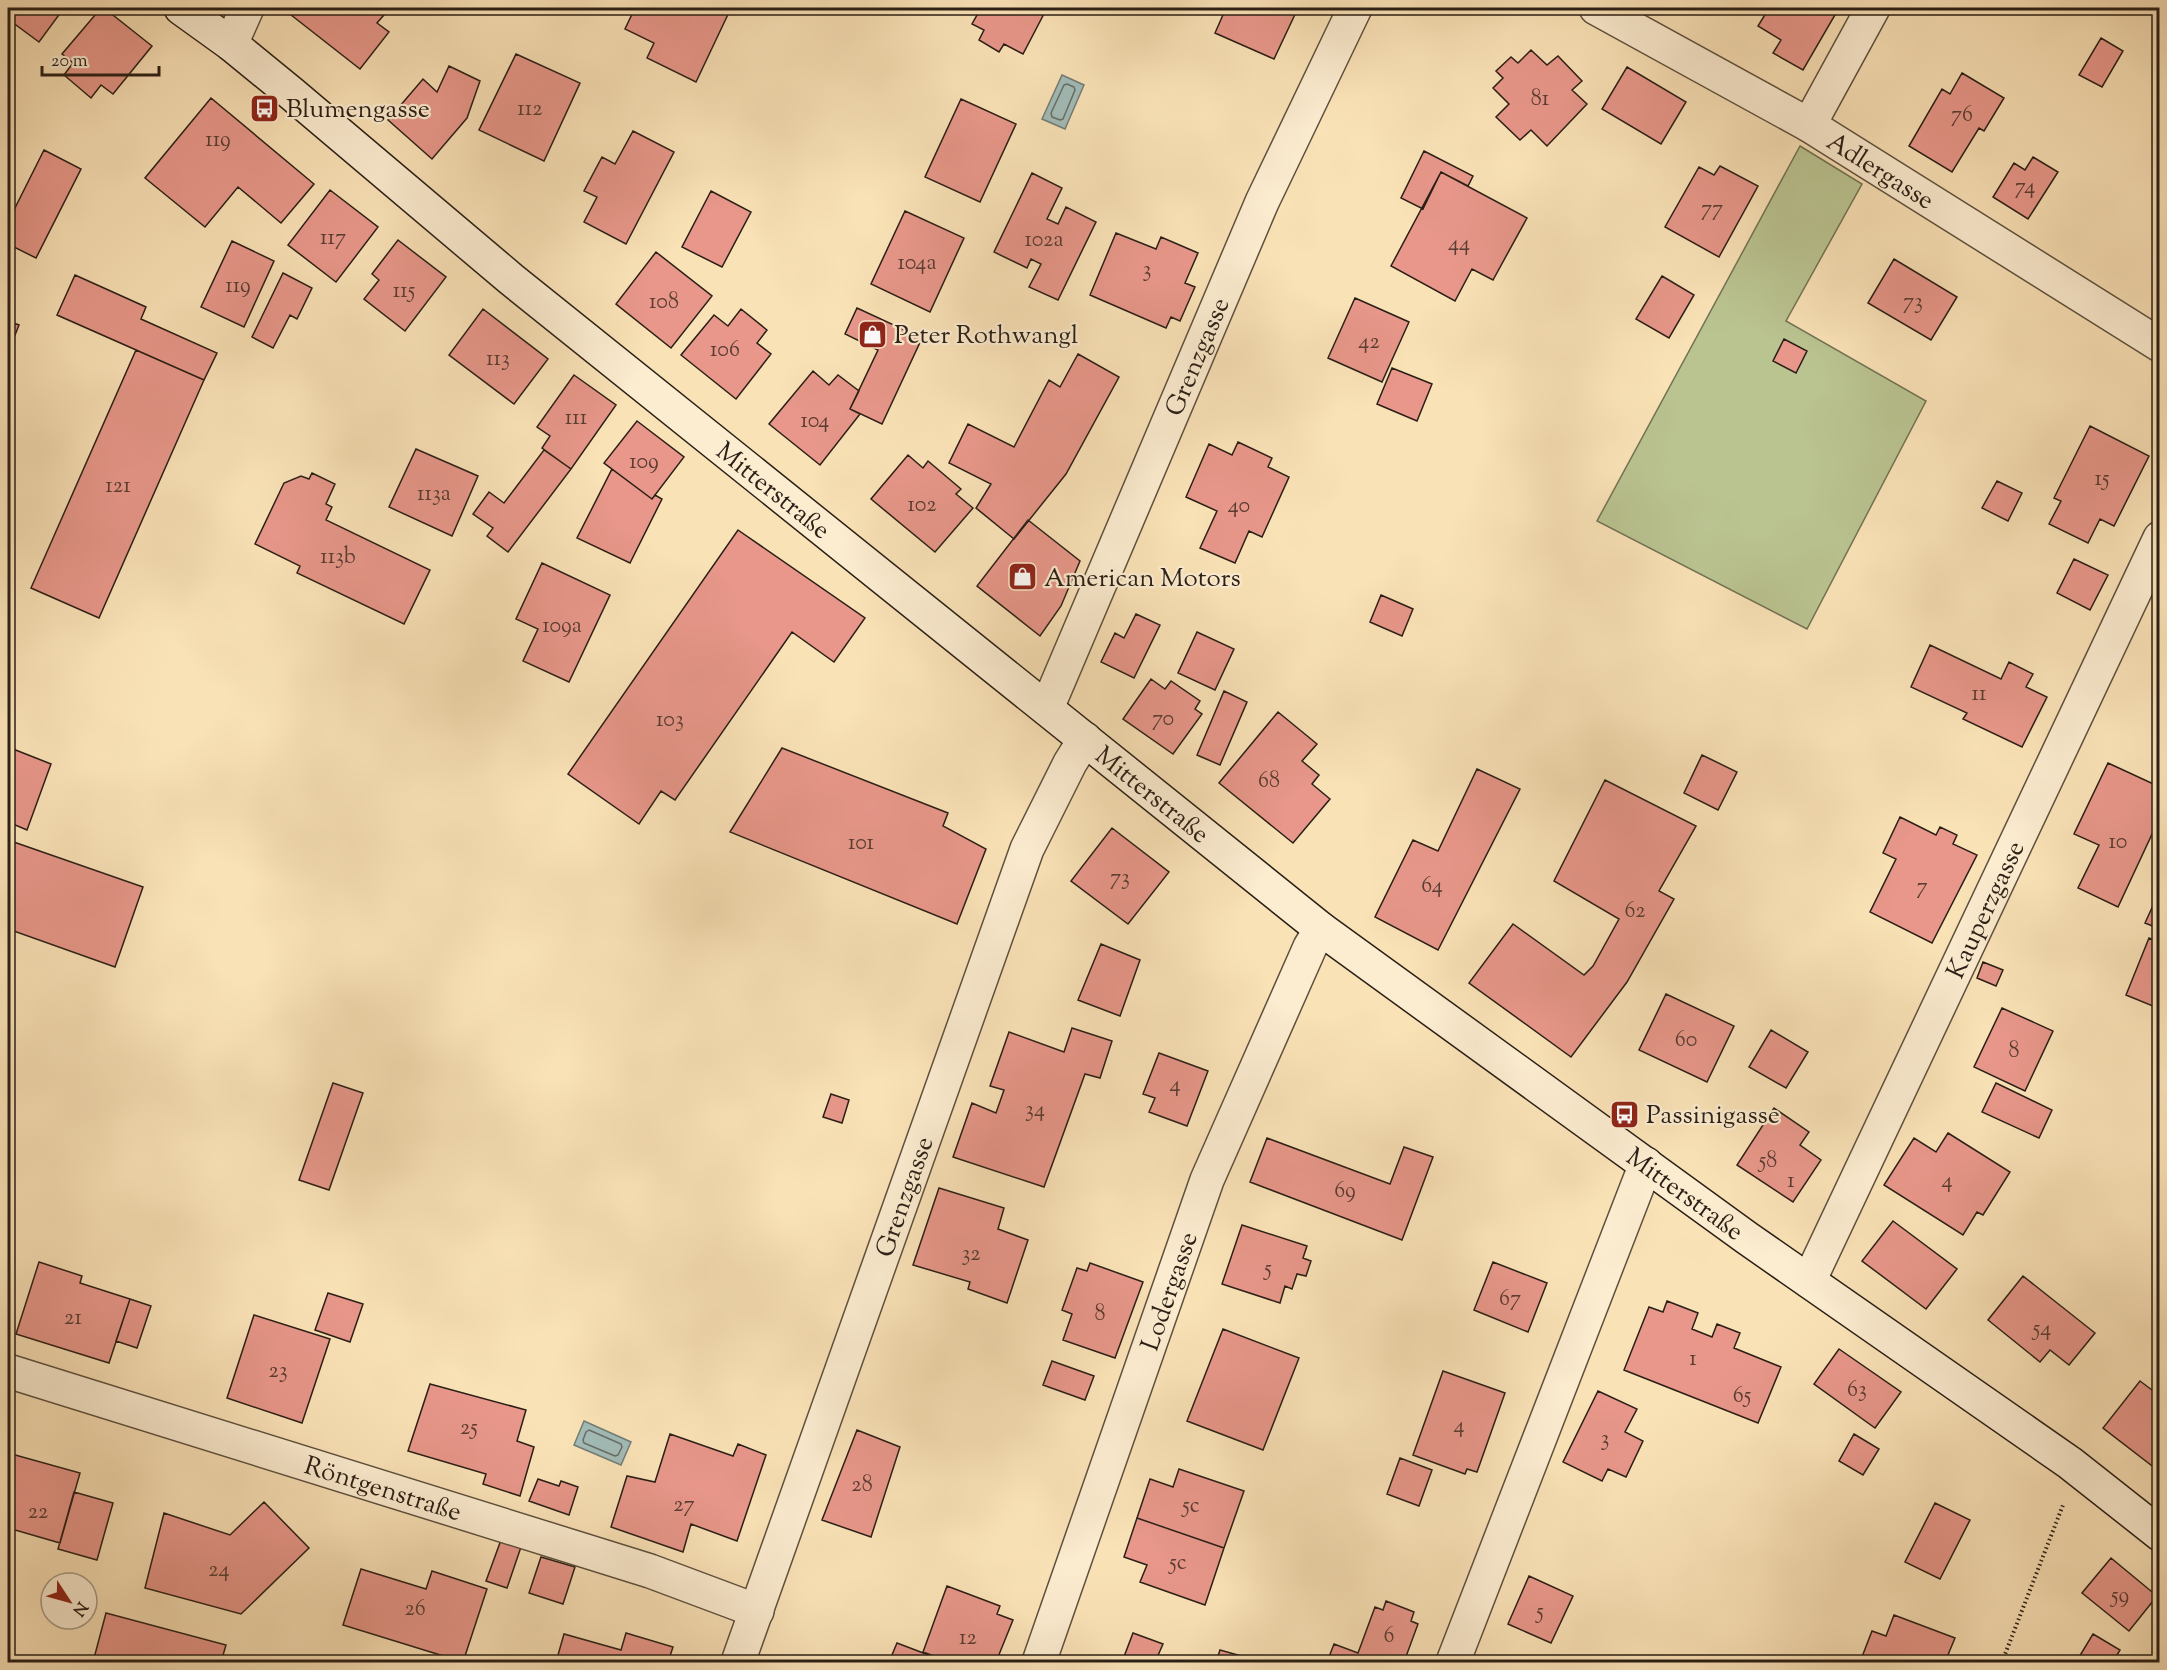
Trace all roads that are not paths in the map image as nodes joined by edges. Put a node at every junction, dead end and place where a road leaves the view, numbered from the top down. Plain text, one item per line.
1 (181, 8) edge
2 (247, 8) edge
3 (1355, 8) edge
4 (1596, 8) edge
5 (1873, 8) edge
6 (231, 44) junction
7 (1809, 126) junction
8 (2160, 345) edge
9 (2160, 538) edge
10 (1047, 708) junction
11 (1085, 739) junction
12 (1322, 929) junction
13 (1646, 1164) junction
14 (1809, 1281) junction
15 (8, 1371) edge
16 (2160, 1533) edge
17 (757, 1611) junction
18 (738, 1662) edge
19 (1039, 1662) edge
20 (1453, 1662) edge

1 - 6 street, Mitterstraße
2 - 6 street
3 - 10 street, Grenzgasse
4 - 7 street, Adlergasse
5 - 7 street
6 - 10 street, Mitterstraße
7 - 8 street, Adlergasse
9 - 14 street, Kauperzgasse
10 - 11 street, Mitterstraße
11 - 12 street, Mitterstraße
11 - 17 street, Grenzgasse
12 - 13 street, Mitterstraße
12 - 19 street, Lodergasse
13 - 14 street, Mitterstraße
13 - 20 street
14 - 16 street, Mitterstraße
15 - 17 street, Röntgenstraße
17 - 18 street, Grenzgasse

